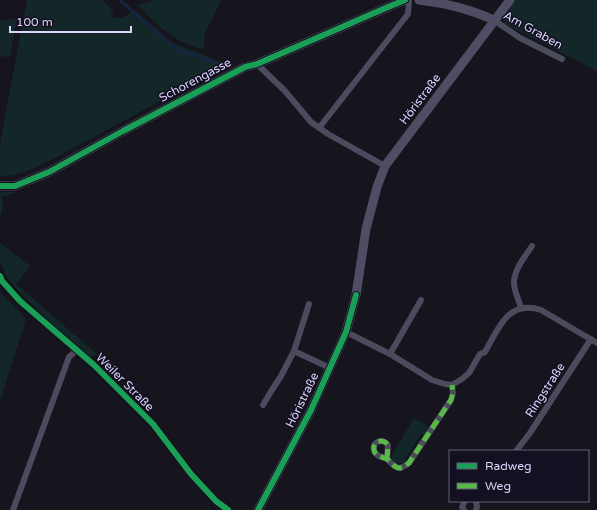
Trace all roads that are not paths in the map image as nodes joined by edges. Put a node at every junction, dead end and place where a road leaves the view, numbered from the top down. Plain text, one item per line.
1 (405, 0) edge
2 (409, 0) edge
3 (420, 0) edge
4 (510, 0) edge
5 (494, 20) junction
6 (562, 59) dead end
7 (257, 64) junction
8 (319, 128) junction
9 (385, 166) junction
10 (0, 186) edge
11 (532, 246) dead end
12 (0, 276) edge
13 (421, 300) dead end
14 (310, 304) dead end
15 (521, 308) junction
16 (346, 332) junction
17 (591, 339) junction
18 (597, 343) edge
19 (76, 351) junction
20 (294, 351) junction
21 (390, 354) junction
22 (330, 368) junction
23 (452, 385) junction
24 (263, 405) dead end
25 (517, 450) edge
26 (386, 459) dead end
27 (13, 510) edge
28 (228, 510) edge
29 (258, 510) edge

1 - 7 main road, Schorengasse
2 - 8 street
3 - 5 main road
4 - 5 main road, Höristraße
5 - 6 street, Am Graben
5 - 9 main road, Höristraße
7 - 8 street
7 - 10 main road, Schorengasse
8 - 9 street
9 - 16 main road, Höristraße
11 - 15 street
12 - 19 street, Weiler Straße
13 - 21 street
14 - 20 street
15 - 17 street
15 - 23 street
16 - 21 street
16 - 22 main road, Höristraße
17 - 18 street
17 - 25 street, Ringstraße
19 - 27 street
19 - 28 street, Weiler Straße
20 - 22 street
20 - 24 street
21 - 23 street
22 - 29 main road, Höristraße
23 - 26 street

